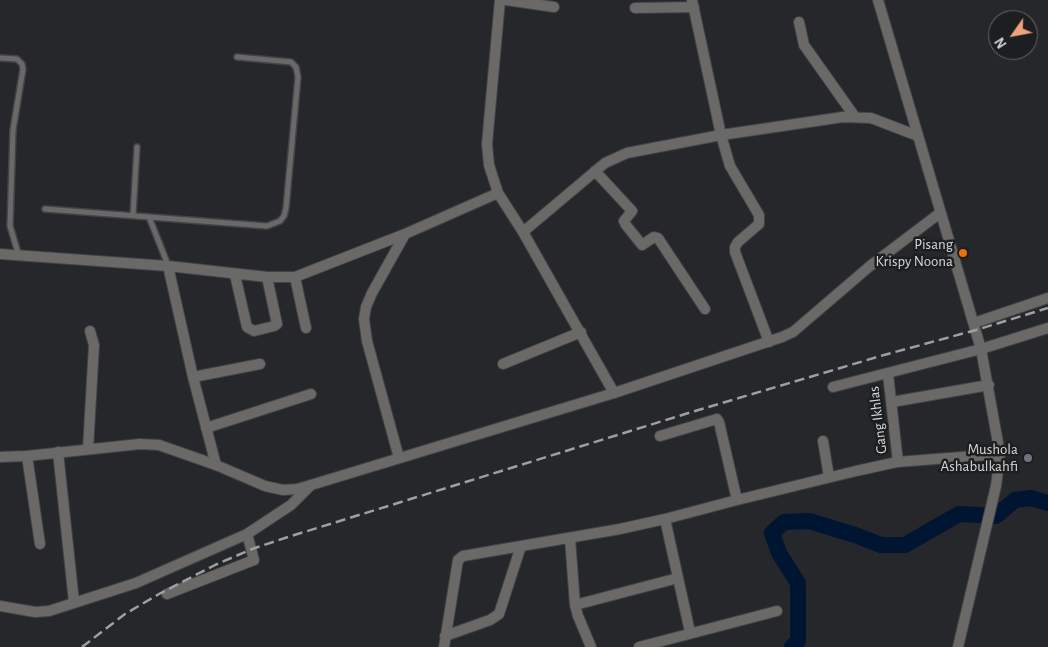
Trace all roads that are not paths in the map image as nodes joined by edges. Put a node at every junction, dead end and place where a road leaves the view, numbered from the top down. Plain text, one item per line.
1 (500, 0) edge
2 (506, 0) edge
3 (878, 0) edge
4 (693, 4) edge
5 (554, 8) dead end
6 (635, 8) dead end
7 (799, 22) dead end
8 (237, 57) dead end
9 (0, 58) edge
10 (855, 117) junction
11 (721, 135) junction
12 (918, 136) junction
13 (136, 147) dead end
14 (596, 171) junction
15 (498, 192) junction
16 (45, 209) dead end
17 (940, 213) junction
18 (133, 215) junction
19 (148, 216) junction
20 (523, 232) junction
21 (405, 234) junction
22 (0, 254) edge
23 (19, 256) junction
24 (168, 266) junction
25 (234, 275) junction
26 (266, 277) junction
27 (295, 277) junction
28 (1048, 298) edge
29 (705, 309) dead end
30 (974, 323) junction
31 (306, 328) dead end
32 (1048, 328) edge
33 (90, 332) dead end
34 (581, 332) junction
35 (769, 342) junction
36 (982, 349) junction
37 (260, 364) dead end
38 (503, 364) dead end
39 (888, 374) junction
40 (193, 378) junction
41 (989, 385) junction
42 (833, 387) dead end
43 (614, 393) junction
44 (311, 394) dead end
45 (892, 402) junction
46 (206, 428) junction
47 (660, 436) dead end
48 (822, 441) dead end
49 (88, 449) junction
50 (58, 452) junction
51 (1000, 454) junction
52 (27, 456) junction
53 (0, 457) edge
54 (399, 458) junction
55 (898, 462) junction
56 (216, 465) junction
57 (829, 477) junction
58 (312, 485) junction
59 (737, 500) junction
60 (665, 519) junction
61 (246, 534) junction
62 (570, 538) junction
63 (40, 544) dead end
64 (521, 546) junction
65 (678, 578) junction
66 (167, 594) dead end
67 (74, 602) junction
68 (575, 604) junction
69 (0, 606) edge
70 (777, 611) dead end
71 (690, 632) junction
72 (445, 636) junction
73 (444, 647) edge
74 (591, 647) edge
75 (639, 647) edge
76 (958, 647) edge

1 - 15 street
2 - 5 street
3 - 12 street
4 - 6 street
4 - 11 street
7 - 10 street
8 - 19 lane
9 - 23 lane
10 - 11 street
10 - 12 street
11 - 14 street
11 - 35 street
12 - 17 street
13 - 18 lane
14 - 20 street
14 - 29 street
15 - 20 street
15 - 21 street
16 - 18 lane
17 - 30 street
17 - 35 street
18 - 19 lane
19 - 24 lane
20 - 34 street
21 - 27 street
21 - 54 street
22 - 23 street
23 - 24 street
24 - 25 street
24 - 40 street
25 - 26 street
25 - 26 street
26 - 27 street
27 - 31 street
28 - 30 street
30 - 36 street
32 - 36 street
33 - 49 street
34 - 38 street
34 - 43 street
35 - 43 street
36 - 39 street
36 - 41 street
37 - 40 street
39 - 42 street
39 - 45 street, Gang Ikhlas
40 - 46 street
41 - 45 street
41 - 51 street
43 - 54 street
44 - 46 street
45 - 55 street, Gang Ikhlas
46 - 56 street
47 - 59 street
48 - 57 street
49 - 50 street
49 - 56 street
50 - 52 street
50 - 67 street
51 - 55 street
51 - 76 street
52 - 53 street
52 - 63 street
54 - 58 street
55 - 57 street
56 - 58 street
57 - 59 street
58 - 61 street
59 - 60 street
60 - 62 street
60 - 65 street
61 - 66 street
61 - 67 street
62 - 64 street
62 - 68 street
64 - 72 street
64 - 72 street
65 - 68 street
65 - 71 street
67 - 69 street
68 - 74 street
70 - 71 street
71 - 75 street
72 - 73 street

